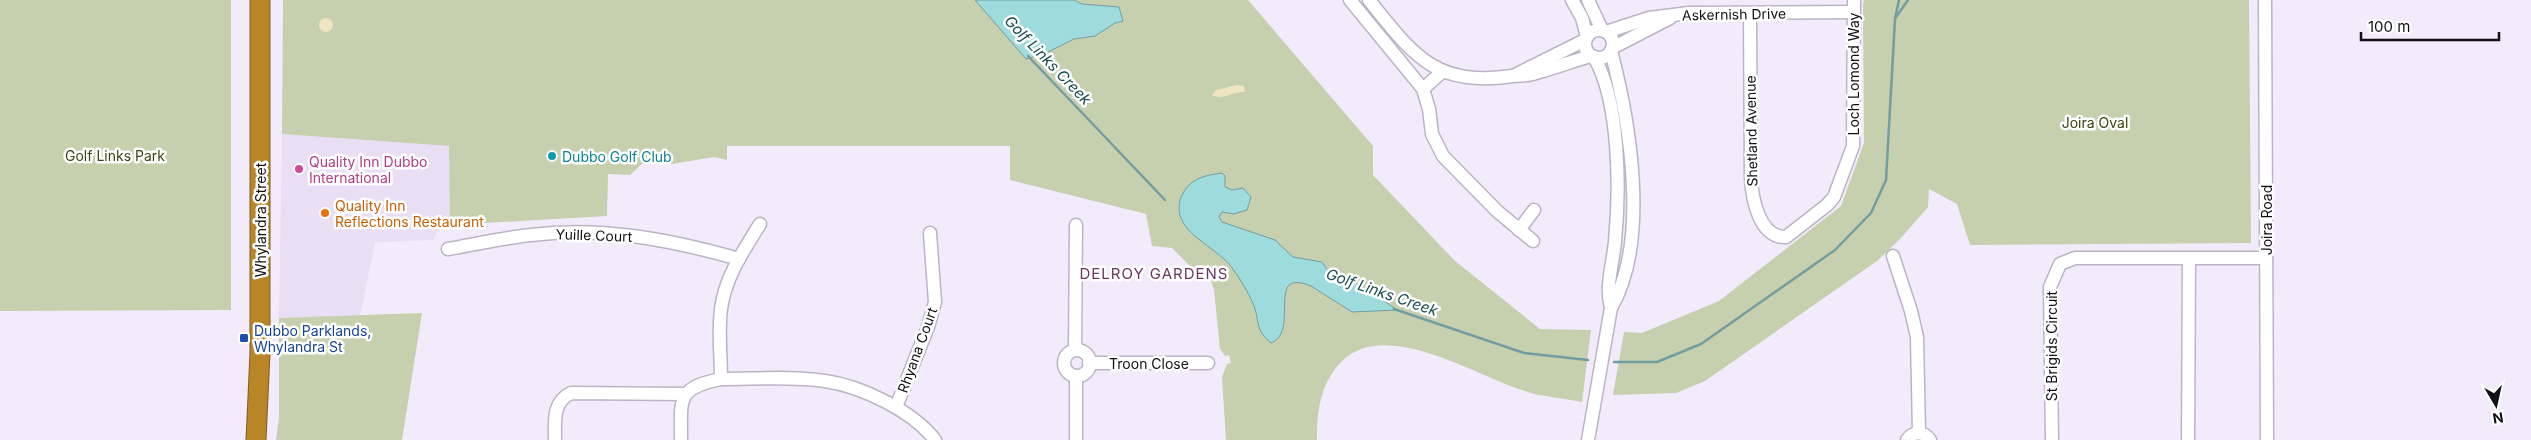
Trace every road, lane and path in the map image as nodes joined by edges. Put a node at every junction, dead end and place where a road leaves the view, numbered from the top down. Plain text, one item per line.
1 (260, 0) edge
2 (1350, 0) edge
3 (1369, 0) edge
4 (1572, 0) edge
5 (1588, 0) edge
6 (2265, 0) edge
7 (1704, 6) edge
8 (1854, 6) edge
9 (1750, 13) junction
10 (1674, 15) junction
11 (1604, 31) junction
12 (1586, 39) junction
13 (1612, 50) junction
14 (1593, 56) junction
15 (1443, 71) junction
16 (1513, 76) junction
17 (1423, 89) junction
18 (1534, 210) dead end
19 (760, 224) dead end
20 (1076, 225) dead end
21 (1519, 230) junction
22 (930, 233) dead end
23 (1781, 238) joint
24 (1533, 241) dead end
25 (448, 249) dead end
26 (1893, 256) dead end
27 (2266, 258) junction
28 (739, 259) junction
29 (2189, 259) junction
30 (1611, 308) junction
31 (1075, 350) junction
32 (1090, 363) junction
33 (1208, 363) dead end
34 (1076, 376) junction
35 (721, 379) junction
36 (685, 394) junction
37 (896, 407) junction
38 (1919, 433) junction
39 (256, 440) edge
40 (555, 440) edge
41 (680, 440) edge
42 (935, 440) edge
43 (1076, 440) edge
44 (1588, 440) edge
45 (1907, 440) edge
46 (1930, 440) edge
47 (2052, 440) edge
48 (2188, 440) edge
49 (2267, 440) edge

1 - 39 highway, Whylandra Street
2 - 17 street
3 - 15 street
4 - 12 street
5 - 11 street
6 - 27 street, Joira Road
7 - 9 street, Askernish Drive
7 - 10 street, Askernish Drive
8 - 9 street, Askernish Drive
8 - 23 street, Loch Lomond Way
9 - 23 street, Shetland Avenue
10 - 11 street, Askernish Drive
10 - 13 street, Askernish Drive
11 - 12 street
11 - 13 street
12 - 14 street
12 - 16 street
13 - 14 street
13 - 30 street
14 - 16 street
14 - 30 street
15 - 16 street
15 - 17 street
17 - 21 street
18 - 21 street
19 - 28 street
20 - 31 street
21 - 24 street
22 - 37 street, Rhyana Court
25 - 28 street, Yuille Court
26 - 38 street
27 - 29 street, St Brigids Circuit
27 - 49 street, Joira Road
28 - 35 street
29 - 47 street, St Brigids Circuit
29 - 48 street
30 - 44 street
31 - 32 street
31 - 34 street
32 - 33 street, Troon Close
32 - 34 street
34 - 43 street
35 - 36 street
35 - 37 street
36 - 40 street
36 - 41 street
37 - 42 street
38 - 45 street
38 - 46 street

